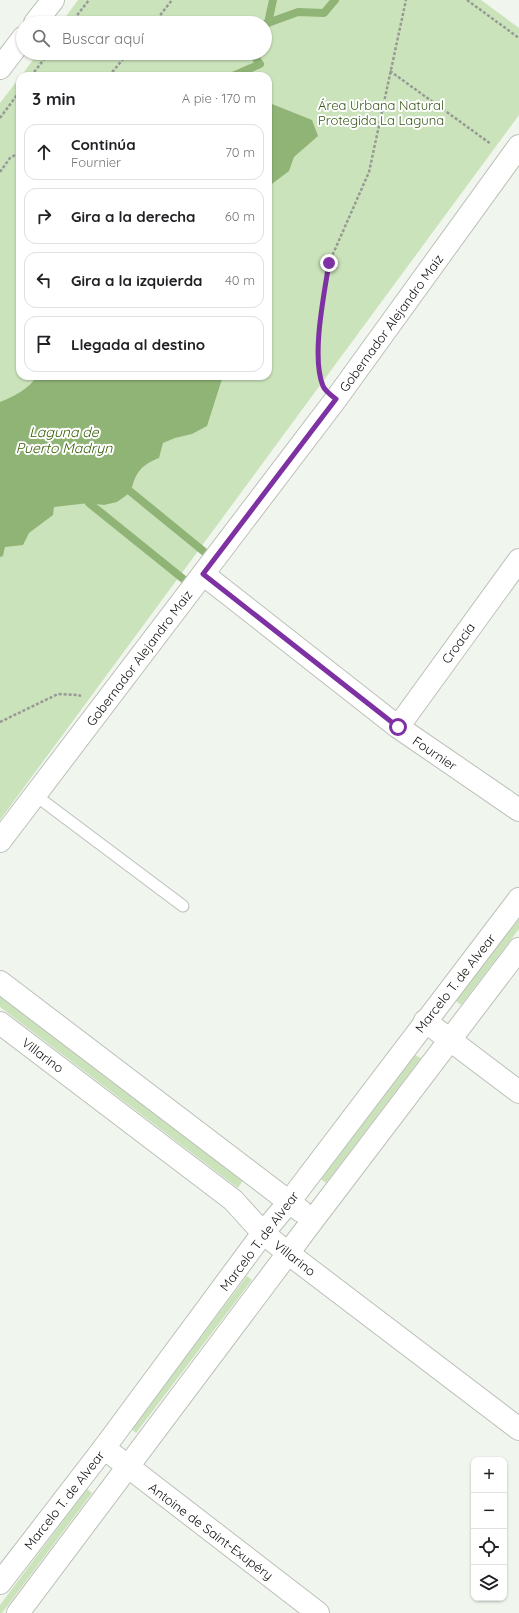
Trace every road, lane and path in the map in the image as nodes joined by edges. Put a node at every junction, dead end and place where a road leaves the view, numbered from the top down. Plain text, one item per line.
1 (53, 0) edge
2 (89, 0) edge
3 (172, 0) edge
4 (406, 0) edge
5 (467, 0) edge
6 (40, 16) edge
7 (76, 16) edge
8 (159, 16) edge
9 (519, 38) edge
10 (13, 41) edge
11 (44, 60) edge
12 (122, 60) edge
13 (0, 68) edge
14 (390, 71) junction
15 (34, 72) edge
16 (112, 72) edge
17 (16, 96) edge
18 (0, 118) edge
19 (515, 152) edge
20 (16, 154) edge
21 (0, 172) edge
22 (336, 399) junction
23 (519, 560) edge
24 (203, 574) junction
25 (99, 710) junction
26 (0, 722) edge
27 (398, 727) junction
28 (35, 795) junction
29 (519, 810) edge
30 (0, 841) edge
31 (519, 899) edge
32 (183, 906) dead end
33 (519, 949) edge
34 (0, 982) edge
35 (0, 1022) edge
36 (424, 1022) junction
37 (449, 1040) junction
38 (519, 1092) edge
39 (289, 1202) junction
40 (313, 1220) junction
41 (263, 1233) junction
42 (289, 1254) junction
43 (519, 1429) edge
44 (104, 1448) junction
45 (127, 1468) junction
46 (0, 1583) edge
47 (18, 1613) edge
48 (318, 1613) edge

1 - 6 street
2 - 7 path
3 - 8 path
4 - 14 path
5 - 9 path
10 - 13 street
11 - 15 path
12 - 16 path
14 - 19 path
14 - 22 path
17 - 18 path
19 - 22 street, Gobernador Alejandro Maiz
20 - 21 path
22 - 24 street, Gobernador Alejandro Maiz
23 - 27 street, Croacia
24 - 25 street, Gobernador Alejandro Maiz
24 - 27 street, Fournier
25 - 26 path
25 - 28 street, Gobernador Alejandro Maiz
27 - 29 street, Fournier
28 - 30 street, Gobernador Alejandro Maiz
28 - 32 lane
31 - 36 street, Marcelo T. de Alvear
33 - 37 street
34 - 39 street
35 - 41 street, Villarino
36 - 37 street
36 - 39 street, Marcelo T. de Alvear
37 - 38 street
37 - 40 street
39 - 40 street
39 - 41 street, Marcelo T. de Alvear
40 - 42 street
41 - 42 street, Villarino
41 - 44 street, Marcelo T. de Alvear
42 - 43 street, Villarino
42 - 45 street
44 - 45 street, Antoine de Saint-Exupéry
44 - 46 street, Marcelo T. de Alvear
45 - 47 street
45 - 48 street, Antoine de Saint-Exupéry

